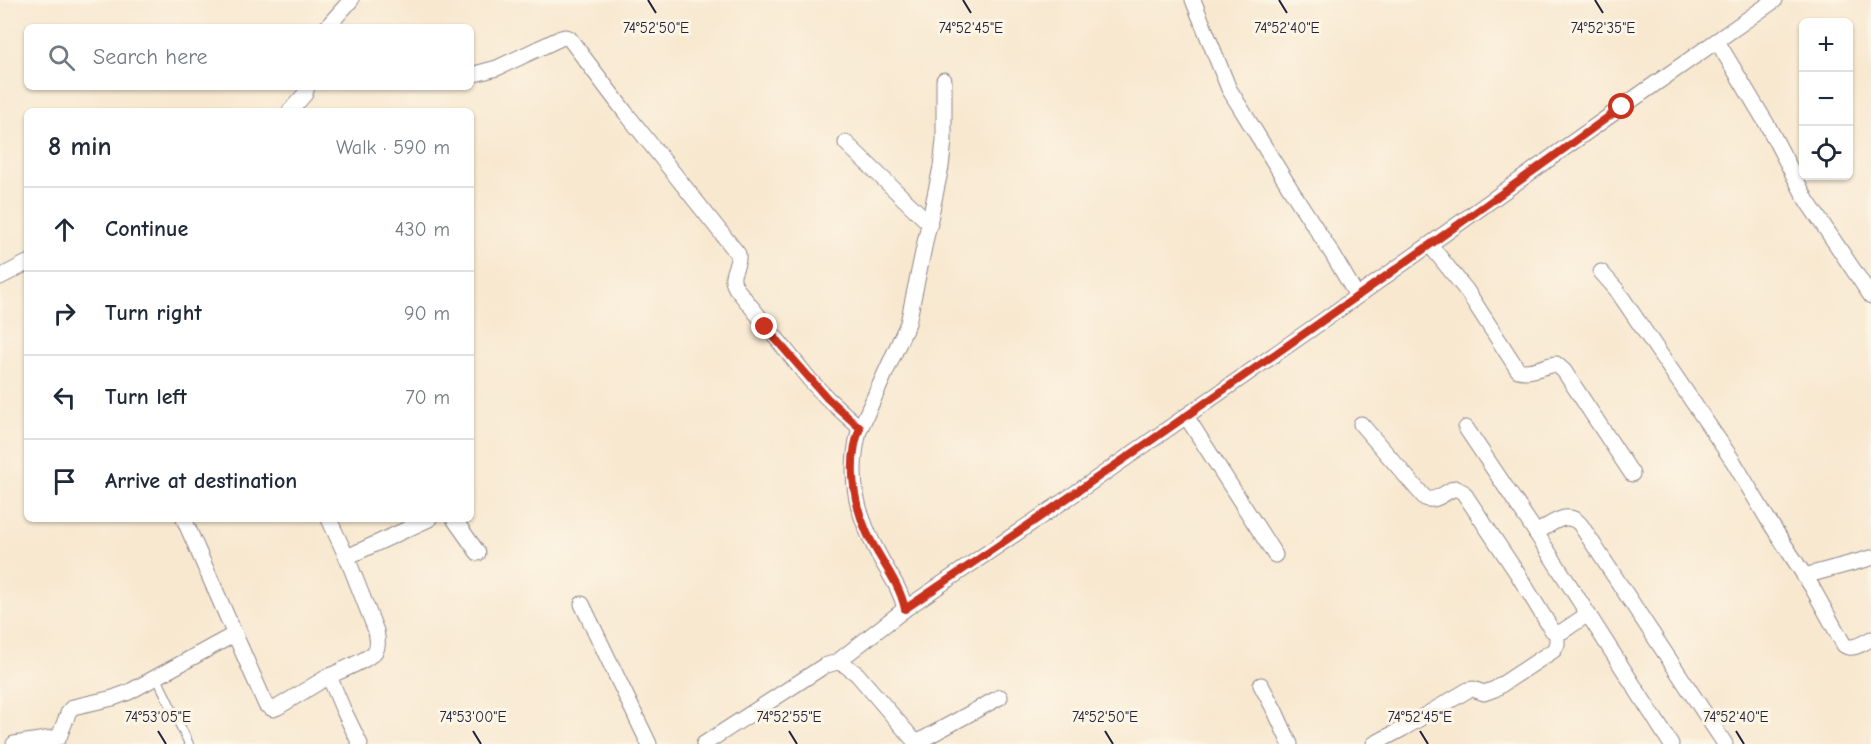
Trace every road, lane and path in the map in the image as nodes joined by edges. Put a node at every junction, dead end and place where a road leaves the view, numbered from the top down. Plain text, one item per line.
1 (351, 0) edge
2 (1193, 0) edge
3 (1775, 0) edge
4 (330, 24) edge
5 (1717, 41) junction
6 (474, 74) edge
7 (944, 80) dead end
8 (306, 90) edge
9 (293, 108) edge
10 (846, 143) dead end
11 (930, 224) junction
12 (1430, 245) junction
13 (24, 265) edge
14 (1601, 272) dead end
15 (0, 278) edge
16 (1357, 296) junction
17 (1871, 296) edge
18 (1186, 416) junction
19 (1361, 424) dead end
20 (860, 428) junction
21 (1466, 428) dead end
22 (1632, 474) dead end
23 (185, 522) edge
24 (331, 522) edge
25 (423, 522) edge
26 (456, 522) edge
27 (1536, 533) junction
28 (478, 553) dead end
29 (1275, 555) dead end
30 (347, 557) junction
31 (1871, 558) edge
32 (1804, 576) junction
33 (582, 604) dead end
34 (905, 609) junction
35 (1588, 614) junction
36 (1557, 633) junction
37 (235, 634) junction
38 (1871, 639) edge
39 (837, 662) junction
40 (329, 676) junction
41 (157, 678) junction
42 (1261, 685) dead end
43 (1000, 697) dead end
44 (916, 743) edge
45 (14, 744) edge
46 (189, 744) edge
47 (360, 744) edge
48 (649, 744) edge
49 (704, 744) edge
50 (1290, 744) edge
51 (1374, 744) edge
52 (1671, 744) edge
53 (1725, 744) edge

1 - 4 street
2 - 16 street
3 - 5 street
5 - 12 street
5 - 17 street
6 - 20 street
7 - 11 street
8 - 9 street
10 - 11 street
11 - 20 street
12 - 16 street
12 - 22 street
13 - 15 street
14 - 32 street
16 - 18 street
18 - 29 street
18 - 34 street
19 - 36 street
20 - 34 street
21 - 27 street
23 - 37 street
24 - 30 street
25 - 30 street
26 - 28 street
27 - 35 street
27 - 53 street
30 - 40 street
31 - 32 street
32 - 38 street
33 - 48 street
34 - 39 street
35 - 36 street
35 - 52 street
36 - 51 street
37 - 40 street
37 - 41 street
39 - 44 street
39 - 49 street
40 - 47 street
41 - 45 street
41 - 46 lane
42 - 50 street
43 - 44 street

